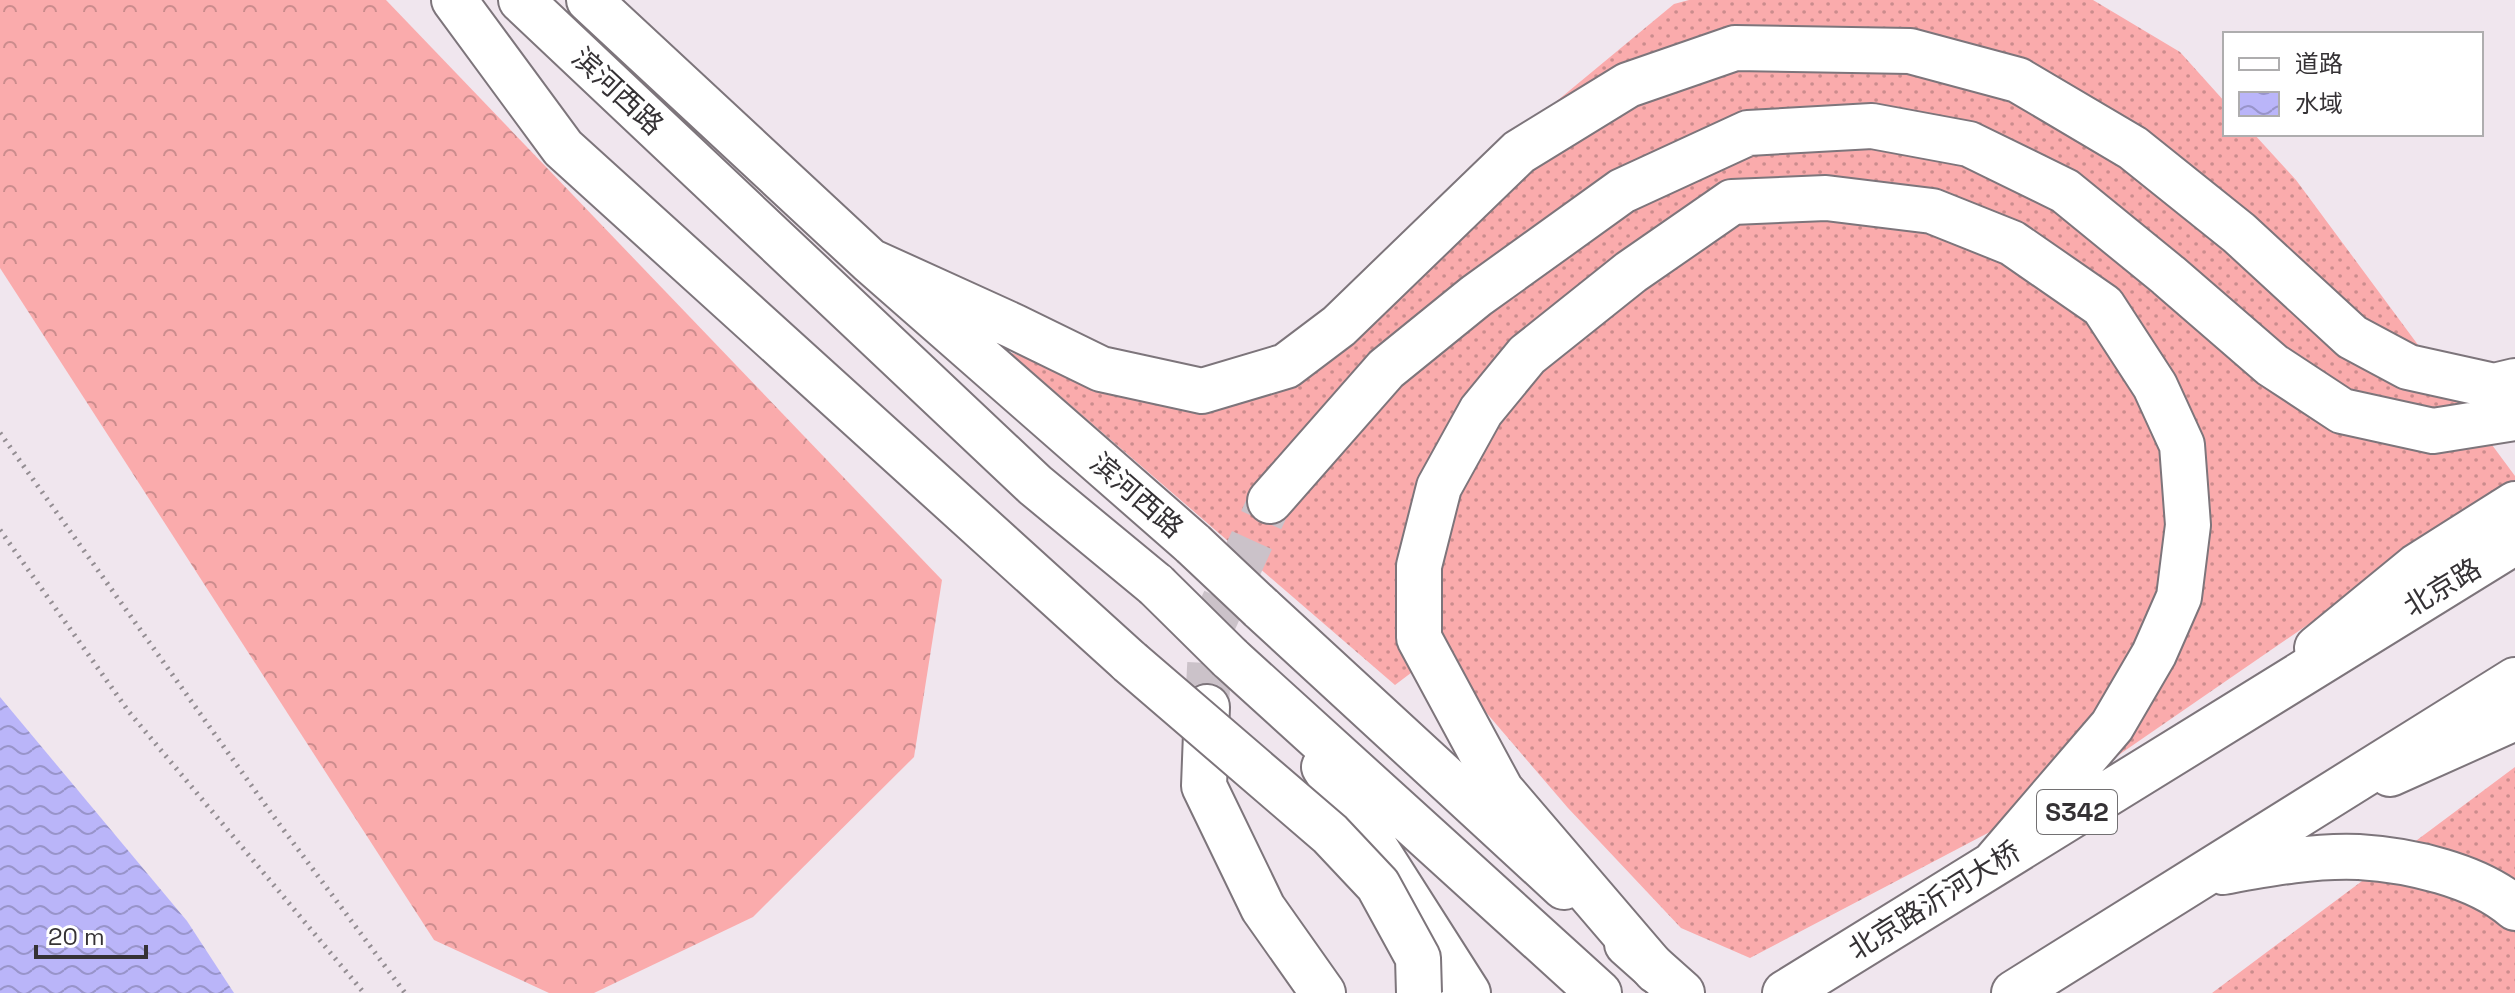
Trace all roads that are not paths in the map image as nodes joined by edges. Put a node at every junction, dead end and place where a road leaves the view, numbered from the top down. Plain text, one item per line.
1 (454, 0) edge
2 (521, 0) edge
3 (589, 0) edge
4 (870, 261) junction
5 (2515, 381) edge
6 (2515, 418) edge
7 (1270, 501) tunnel mouth
8 (2515, 504) edge
9 (2515, 542) edge
10 (2369, 631) joint
11 (2515, 680) edge
12 (1207, 707) tunnel mouth
13 (1290, 715) junction
14 (2235, 715) junction
15 (2515, 718) edge
16 (2311, 808) junction
17 (1996, 861) junction
18 (2201, 876) junction
19 (2507, 901) edge
20 (1669, 982) edge
21 (1323, 993) edge
22 (1419, 993) edge
23 (1468, 993) edge
24 (1599, 993) edge
25 (1785, 993) edge
26 (2014, 993) edge

1 - 22 main road, bridge
2 - 13 main road, 滨河西路, bridge
3 - 4 main road, 滨河西路
4 - 5 main road
4 - 20 main road, 滨河西路, bridge
6 - 7 main road
8 - 14 main road
9 - 10 main road, 北京路
10 - 14 main road, 北京路沂河大桥 / S342
11 - 16 main road
12 - 21 main road
13 - 23 main road
13 - 24 main road, 滨河西路
14 - 17 main road, 北京路沂河大桥 / S342
15 - 16 main road
16 - 18 main road
17 - 20 main road
17 - 25 main road, 北京路沂河大桥 / S342
18 - 19 main road
18 - 26 main road

